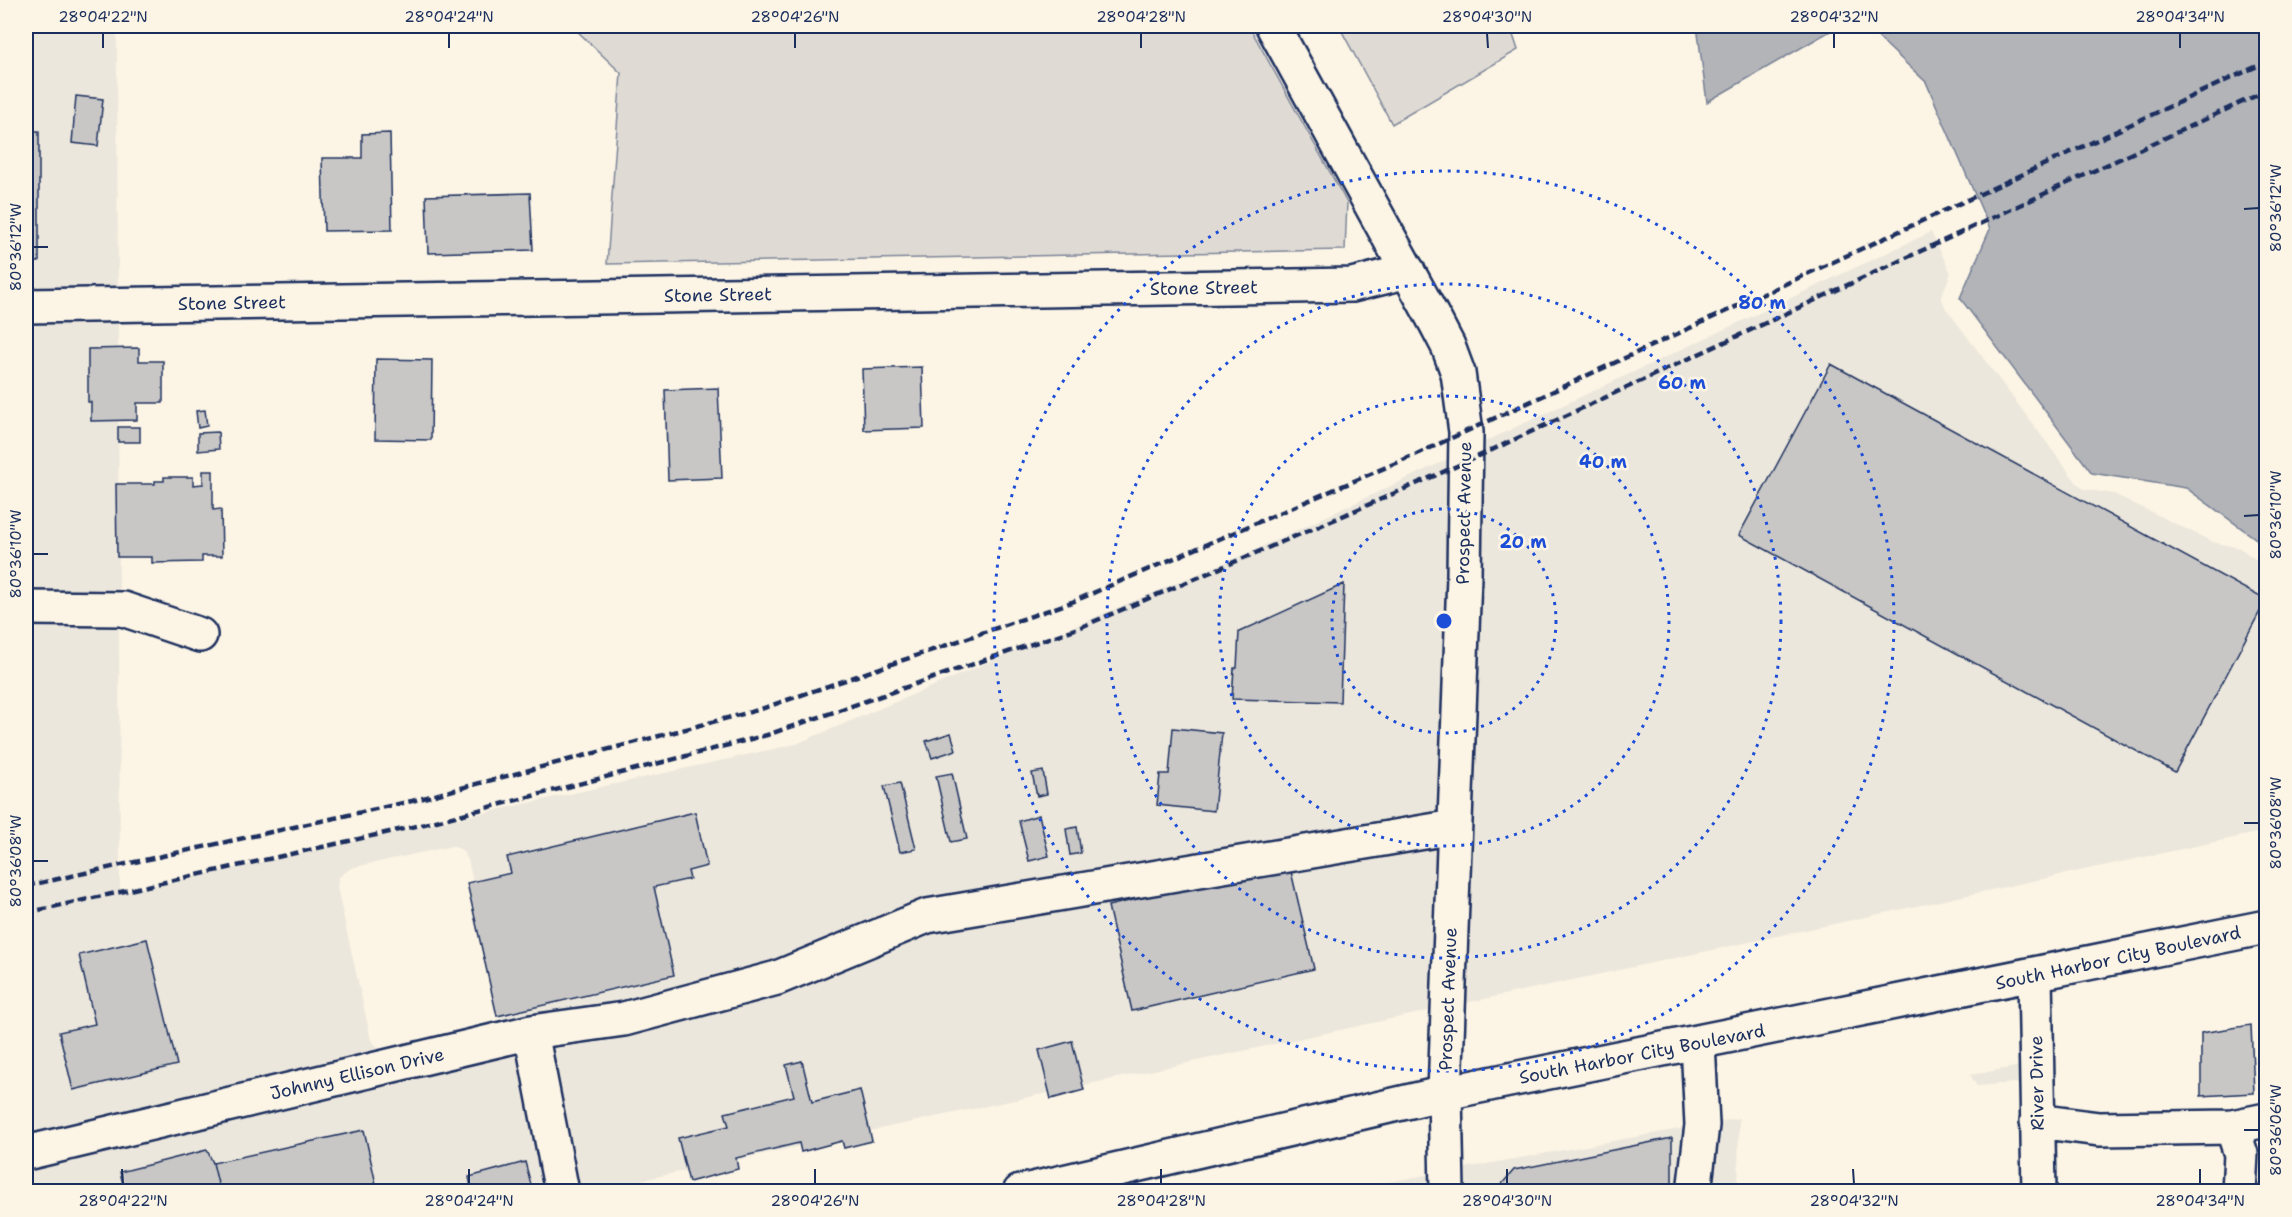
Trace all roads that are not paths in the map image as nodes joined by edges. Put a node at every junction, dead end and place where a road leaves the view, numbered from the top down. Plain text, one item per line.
1 (1273, 26) edge
2 (1408, 271) junction
3 (26, 306) edge
4 (26, 608) edge
5 (200, 635) dead end
6 (1454, 827) junction
7 (2266, 927) edge
8 (2035, 975) junction
9 (531, 1032) junction
10 (1698, 1042) junction
11 (1445, 1093) junction
12 (2266, 1120) edge
13 (2037, 1121) junction
14 (2232, 1127) junction
15 (26, 1153) edge
16 (562, 1191) edge
17 (1020, 1191) edge
18 (1447, 1191) edge
19 (1694, 1191) edge
20 (2038, 1191) edge
21 (2239, 1191) edge

1 - 2 street, Prospect Avenue
2 - 3 street, Stone Street
2 - 6 street, Prospect Avenue
4 - 5 street
6 - 9 street, Johnny Ellison Drive
6 - 11 street, Prospect Avenue
7 - 8 street, South Harbor City Boulevard
8 - 10 street, South Harbor City Boulevard
8 - 13 street, River Drive
9 - 15 street, Johnny Ellison Drive
9 - 16 street
10 - 11 street, South Harbor City Boulevard
10 - 19 street
11 - 17 street, South Harbor City Boulevard
11 - 18 street, Prospect Avenue
12 - 14 street
13 - 14 street
13 - 20 street, River Drive
14 - 21 street

